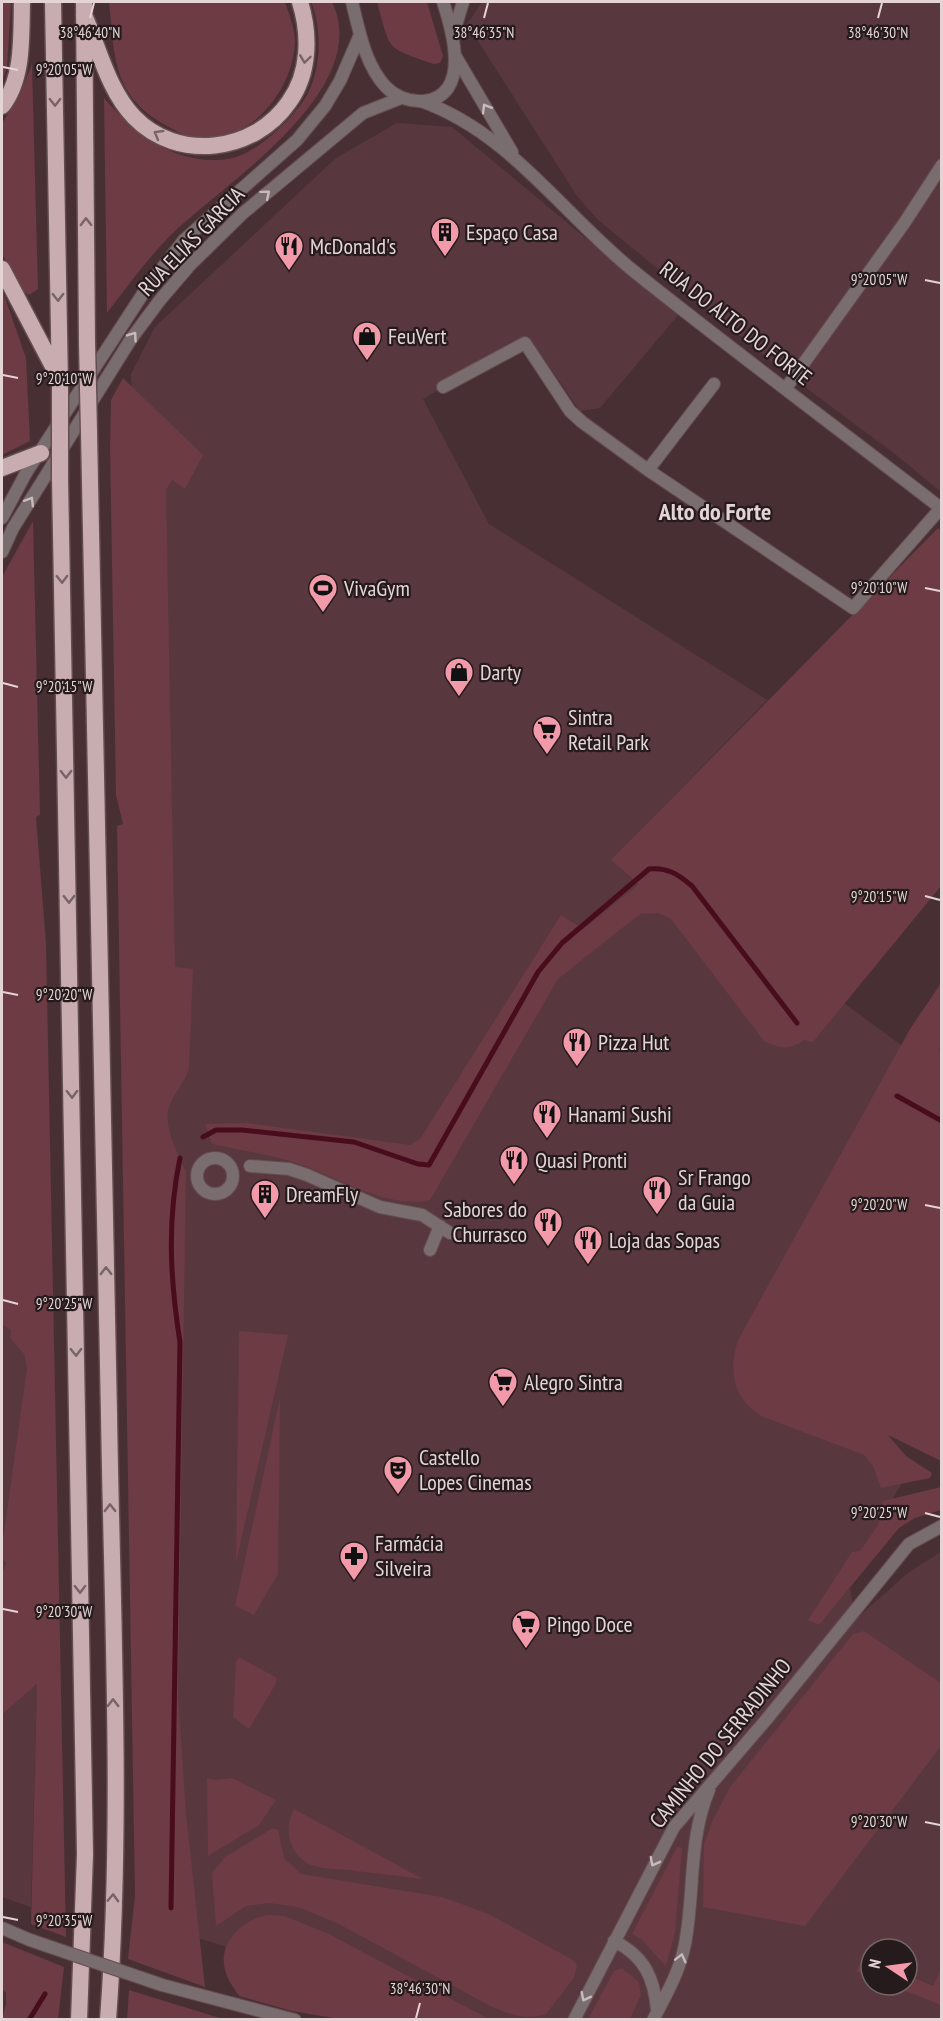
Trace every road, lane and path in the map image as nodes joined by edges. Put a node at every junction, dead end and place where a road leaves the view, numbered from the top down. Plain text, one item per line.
1 (22, 2) edge
2 (53, 2) edge
3 (300, 2) edge
4 (351, 2) edge
5 (443, 2) edge
6 (463, 2) edge
7 (84, 8) edge
8 (359, 38) junction
9 (453, 40) junction
10 (456, 57) junction
11 (401, 98) junction
12 (421, 101) junction
13 (2, 106) edge
14 (516, 158) junction
15 (942, 165) edge
16 (184, 240) junction
17 (190, 265) junction
18 (2, 269) edge
19 (60, 382) junction
20 (714, 384) dead end
21 (442, 387) dead end
22 (786, 388) junction
23 (41, 453) junction
24 (2, 468) edge
25 (648, 470) junction
26 (941, 509) edge
27 (2, 518) edge
28 (2, 552) edge
29 (250, 1166) dead end
30 (430, 1250) dead end
31 (942, 1526) edge
32 (713, 1781) junction
33 (2, 1928) edge
34 (614, 1941) junction
35 (656, 2015) edge
36 (79, 2019) edge
37 (108, 2019) edge
38 (293, 2019) edge
39 (574, 2019) edge

1 - 13 highway
2 -> 19 highway
3 -> 7 highway
4 - 8 street
5 - 9 street
6 - 9 street
37 -> 7 highway, bridge
8 - 11 street
8 - 16 street, RUA ELIAS GARCIA
9 - 10 street
10 - 12 street
14 -> 10 street, RUA DO ALTO DO FORTE
11 - 12 street, RUA DO ALTO DO FORTE
17 -> 11 street, RUA ELIAS GARCIA
12 - 14 street, RUA DO ALTO DO FORTE
14 - 22 street, RUA DO ALTO DO FORTE
15 - 22 street
16 - 17 street
16 - 23 street, RUA ELIAS GARCIA
28 -> 17 street, RUA ELIAS GARCIA
18 - 19 highway
19 -> 36 highway, bridge
20 - 25 street
21 - 25 street
22 - 26 street, RUA DO ALTO DO FORTE
23 - 24 highway
23 - 27 street, RUA ELIAS GARCIA
25 - 26 street
29 - 30 street
31 - 32 street, CAMINHO DO SERRADINHO
32 -> 34 street, CAMINHO DO SERRADINHO
35 -> 32 street
33 - 38 street, bridge
34 - 35 street
34 -> 39 street, CAMINHO DO SERRADINHO

